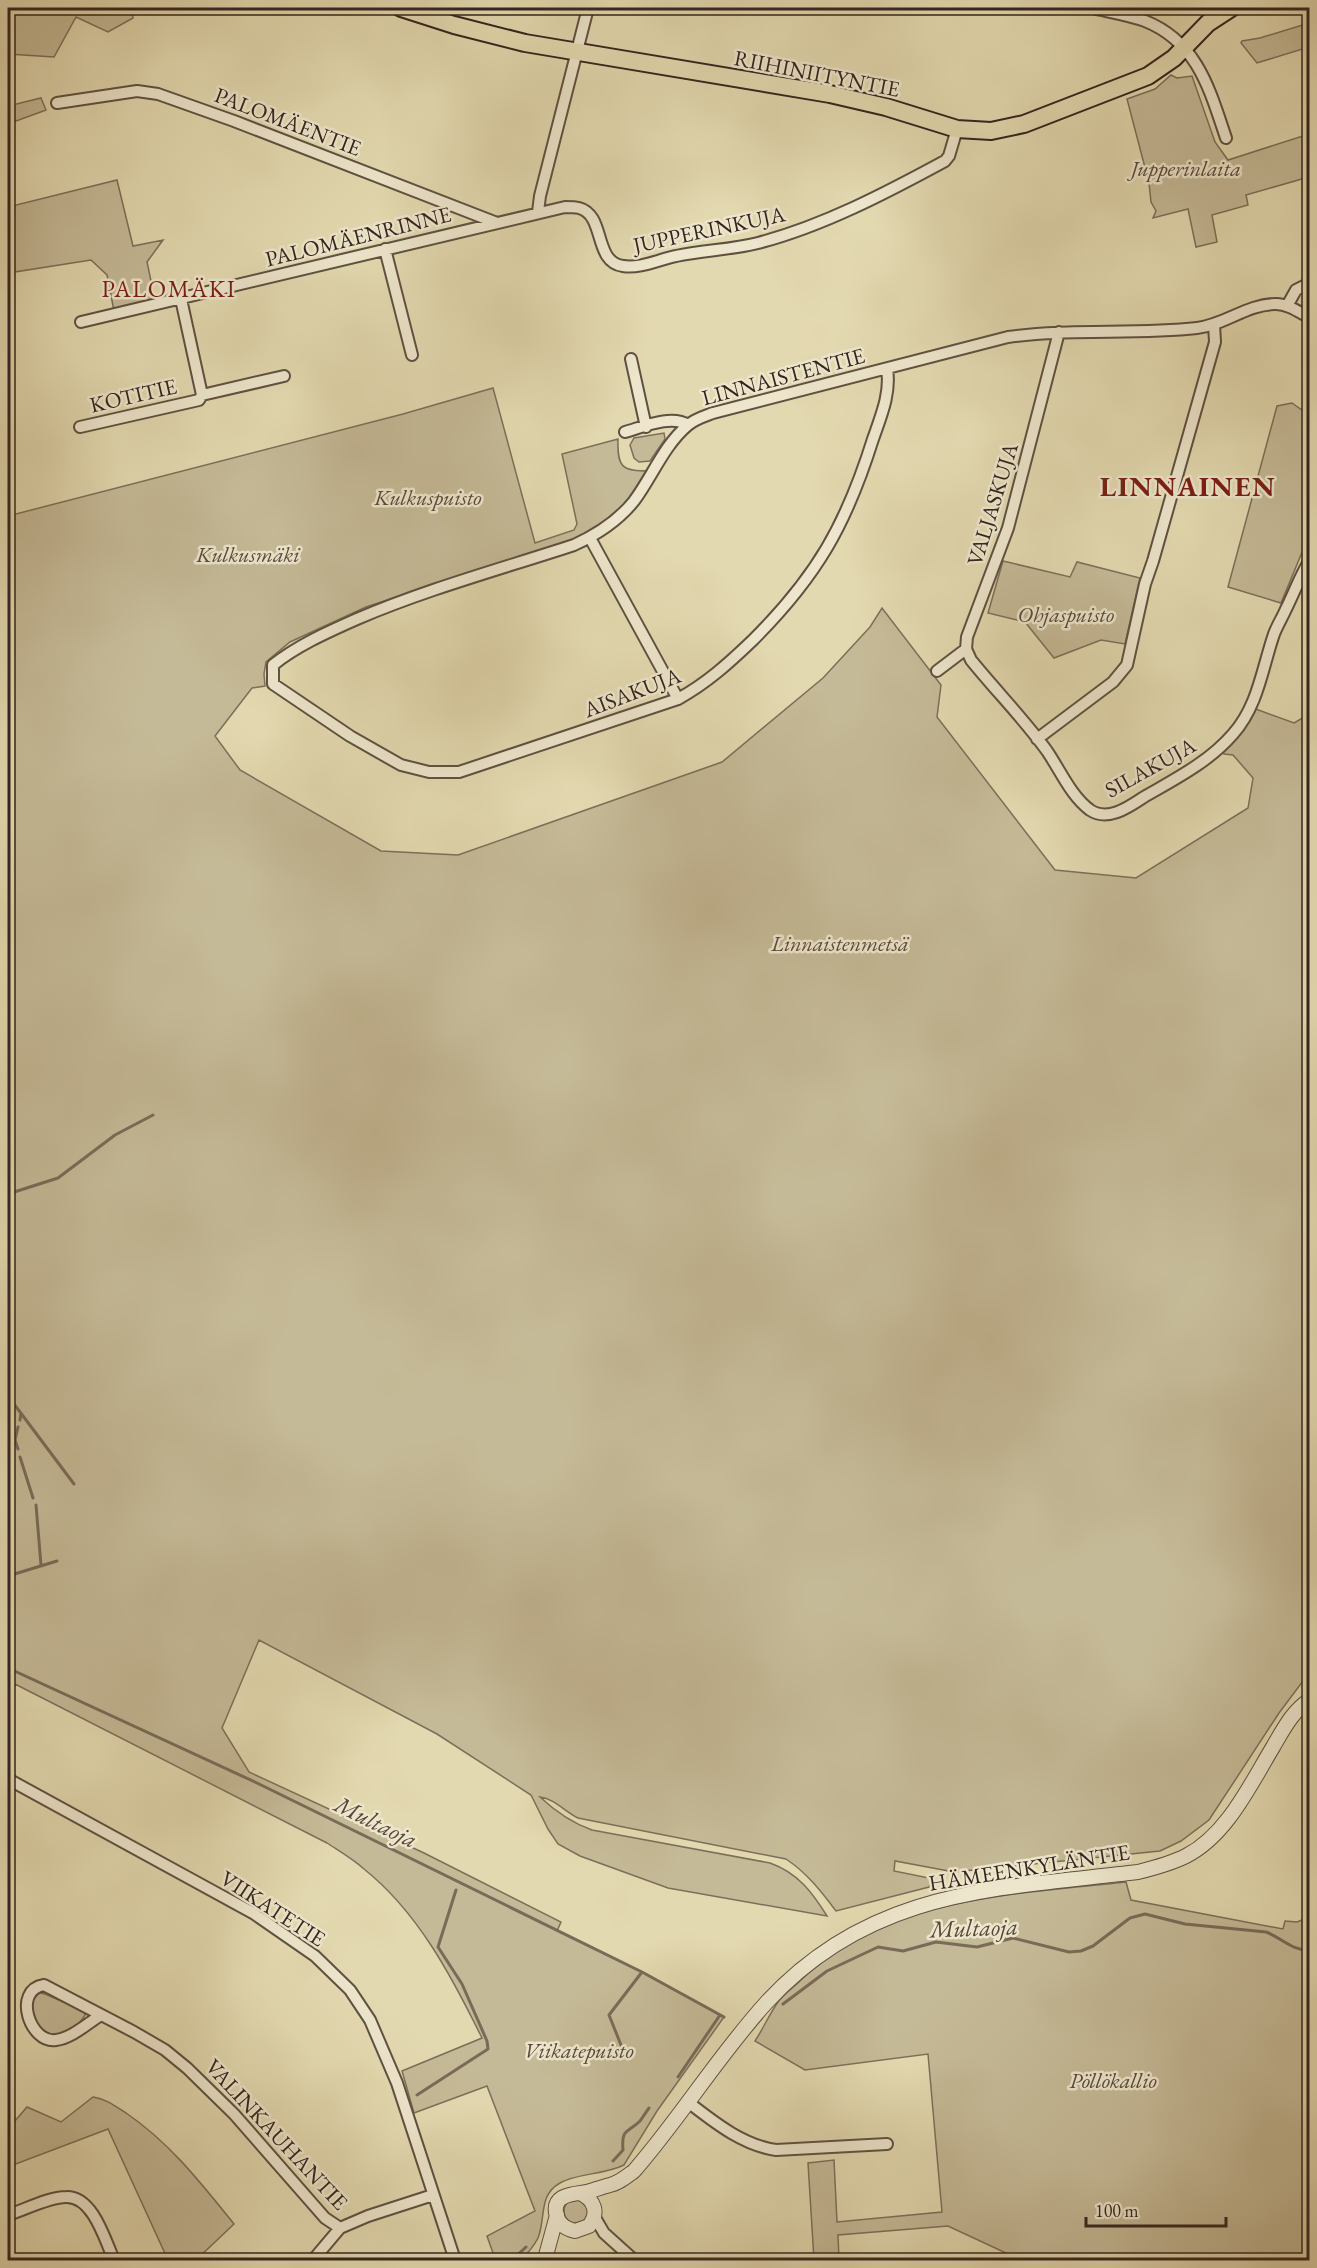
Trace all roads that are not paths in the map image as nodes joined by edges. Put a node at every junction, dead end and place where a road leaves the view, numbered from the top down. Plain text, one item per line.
1 (401, 8) edge
2 (588, 8) edge
3 (1092, 8) edge
4 (1231, 8) edge
5 (1183, 48) junction
6 (575, 52) junction
7 (57, 103) dead end
8 (957, 129) junction
9 (1226, 138) dead end
10 (538, 212) junction
11 (498, 223) junction
12 (385, 249) junction
13 (1310, 283) edge
14 (181, 299) junction
15 (1287, 306) junction
16 (1310, 318) edge
17 (81, 322) dead end
18 (1214, 324) junction
19 (1059, 332) junction
20 (412, 355) dead end
21 (631, 359) dead end
22 (887, 369) junction
23 (284, 376) dead end
24 (202, 395) junction
25 (688, 424) junction
26 (80, 427) dead end
27 (645, 427) junction
28 (625, 432) dead end
29 (590, 538) junction
30 (1310, 560) edge
31 (966, 649) junction
32 (937, 671) dead end
33 (272, 675) joint
34 (678, 699) junction
35 (1037, 739) junction
36 (1310, 1700) edge
37 (8, 1779) edge
38 (101, 2015) junction
39 (688, 2102) junction
40 (887, 2144) dead end
41 (611, 2185) junction
42 (580, 2193) junction
43 (433, 2195) junction
44 (595, 2212) junction
45 (8, 2215) edge
46 (557, 2215) junction
47 (340, 2228) junction
48 (580, 2230) junction
49 (604, 2233) junction
50 (114, 2260) edge
51 (314, 2260) edge
52 (455, 2260) edge
53 (544, 2260) edge
54 (634, 2260) edge

1 - 6 main road, RIIHINIITYNTIE
2 - 6 street
3 - 5 street
4 - 5 main road, RIIHINIITYNTIE
5 - 8 main road, RIIHINIITYNTIE
5 - 9 street
6 - 8 main road, RIIHINIITYNTIE
6 - 10 street
7 - 11 street, PALOMÄENTIE
8 - 10 street, JUPPERINKUJA
10 - 11 street, PALOMÄENRINNE
11 - 12 street, PALOMÄENRINNE
12 - 14 street, PALOMÄENRINNE
12 - 20 street
13 - 15 street
14 - 17 street, PALOMÄENRINNE
14 - 24 street, KOTITIE
15 - 16 street, LINNAISTENTIE
15 - 18 street, LINNAISTENTIE
18 - 19 street, LINNAISTENTIE
18 - 35 street
19 - 22 street, LINNAISTENTIE
19 - 31 street, VALJASKUJA
21 - 27 street
22 - 25 street, LINNAISTENTIE
22 - 34 street, AISAKUJA
23 - 24 street
24 - 26 street, KOTITIE
25 - 27 street
25 - 29 street, LINNAISTENTIE
27 - 28 street
29 - 33 street, LINNAISTENTIE
29 - 34 street
30 - 35 street, SILAKUJA
31 - 32 street
31 - 35 street, SILAKUJA
33 - 34 street, AISAKUJA
36 - 39 street, HÄMEENKYLÄNTIE
37 - 43 street, VIIKATETIE
38 - 38 street, VALINKAUHANTIE
38 - 47 street, VALINKAUHANTIE
39 - 40 street
39 - 41 street, HÄMEENKYLÄNTIE
41 - 42 street, HÄMEENKYLÄNTIE
41 - 44 street, HÄMEENKYLÄNTIE
42 - 44 street
42 - 46 street
43 - 47 street, VALINKAUHANTIE
43 - 52 street, VIIKATETIE
44 - 48 street
44 - 49 street
45 - 50 street
46 - 48 street
46 - 53 street
47 - 51 street
48 - 49 street
48 - 53 street
49 - 54 street

